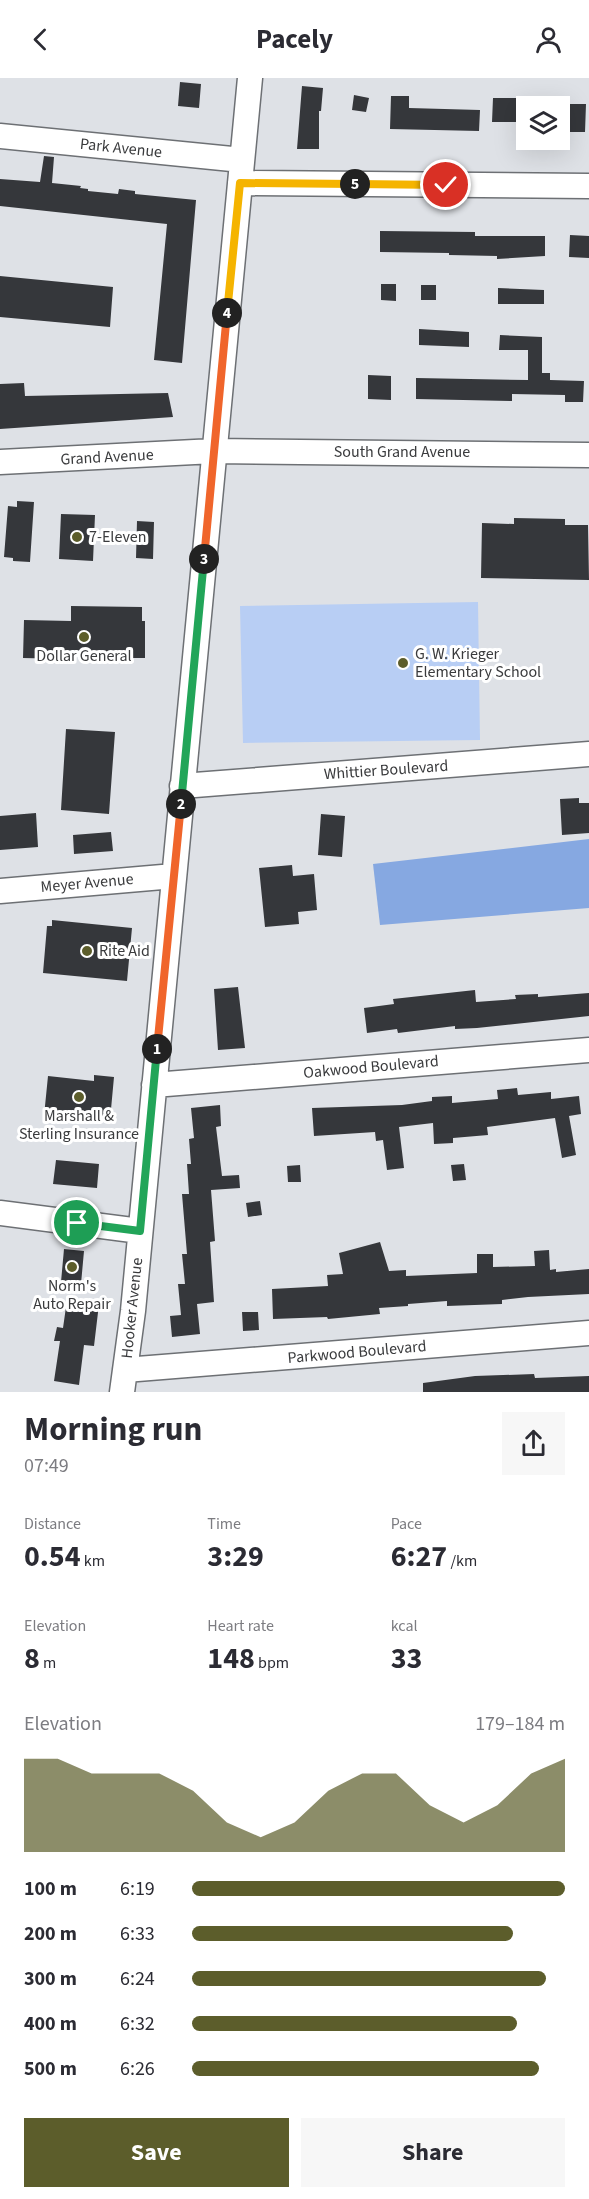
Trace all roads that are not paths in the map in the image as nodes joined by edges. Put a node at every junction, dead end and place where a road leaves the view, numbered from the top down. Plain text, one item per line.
1 (249, 78) edge
2 (0, 136) edge
3 (241, 171) junction
4 (589, 186) edge
5 (214, 451) junction
6 (589, 455) edge
7 (0, 462) edge
8 (589, 754) edge
9 (182, 786) junction
10 (174, 876) junction
11 (0, 891) edge
12 (589, 1050) edge
13 (154, 1085) junction
14 (0, 1213) edge
15 (140, 1231) junction
16 (589, 1333) edge
17 (124, 1381) edge

1 - 3 street, Hooker Avenue
2 - 3 street, Park Avenue
3 - 4 street, Park Avenue
3 - 5 street, Hooker Avenue
5 - 6 street, South Grand Avenue
5 - 7 street, Grand Avenue
5 - 9 street, Hooker Avenue
8 - 9 street, Whittier Boulevard
9 - 10 street, Hooker Avenue
10 - 11 street, Meyer Avenue
10 - 13 street, Hooker Avenue
12 - 13 street, Oakwood Boulevard
13 - 15 street, Hooker Avenue
14 - 15 street
15 - 17 street, Hooker Avenue
16 - 17 street, Parkwood Boulevard

